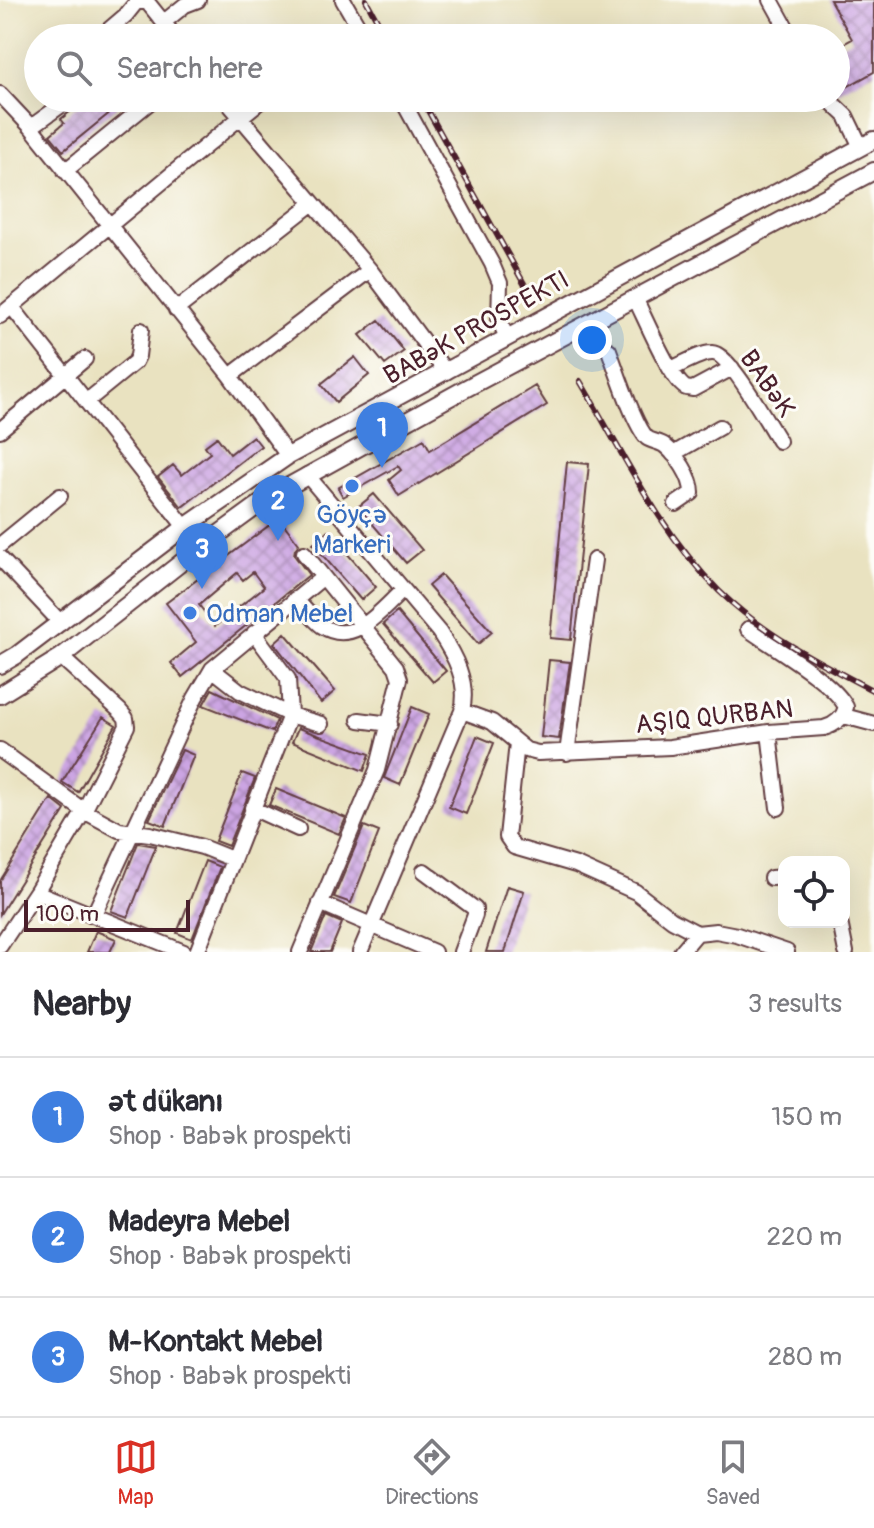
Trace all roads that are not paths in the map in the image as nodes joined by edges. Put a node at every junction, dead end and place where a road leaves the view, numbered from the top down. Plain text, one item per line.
1 (138, 0) edge
2 (198, 0) edge
3 (343, 0) edge
4 (771, 0) edge
5 (164, 22) joint
6 (115, 24) edge
7 (357, 24) edge
8 (784, 24) edge
9 (0, 94) edge
10 (52, 112) edge
11 (138, 112) edge
12 (235, 112) edge
13 (248, 112) edge
14 (409, 112) edge
15 (842, 112) edge
16 (240, 119) junction
17 (31, 127) junction
18 (868, 143) edge
19 (65, 171) junction
20 (874, 171) edge
21 (313, 203) junction
22 (110, 228) junction
23 (370, 270) junction
24 (635, 298) junction
25 (176, 310) junction
26 (6, 312) edge
27 (141, 330) dead end
28 (507, 338) junction
29 (609, 350) dead end
30 (85, 359) dead end
31 (732, 368) junction
32 (671, 369) junction
33 (446, 372) junction
34 (65, 375) junction
35 (230, 376) junction
36 (87, 401) junction
37 (720, 427) dead end
38 (0, 430) edge
39 (779, 441) dead end
40 (673, 454) junction
41 (288, 456) junction
42 (307, 475) junction
43 (60, 496) dead end
44 (676, 504) dead end
45 (185, 527) junction
46 (0, 545) edge
47 (304, 553) dead end
48 (0, 558) edge
49 (594, 560) dead end
50 (322, 578) junction
51 (402, 591) junction
52 (295, 599) junction
53 (61, 623) junction
54 (363, 627) junction
55 (748, 629) dead end
56 (254, 633) junction
57 (61, 657) junction
58 (0, 665) edge
59 (212, 669) junction
60 (0, 695) edge
61 (462, 711) junction
62 (290, 715) junction
63 (844, 716) junction
64 (359, 720) dead end
65 (321, 724) dead end
66 (390, 724) junction
67 (874, 724) edge
68 (769, 732) junction
69 (517, 743) junction
70 (0, 750) edge
71 (567, 753) junction
72 (252, 808) junction
73 (778, 808) dead end
74 (84, 811) junction
75 (298, 829) dead end
76 (133, 832) junction
77 (232, 859) junction
78 (424, 871) dead end
79 (36, 892) junction
80 (320, 903) junction
81 (94, 914) junction
82 (372, 924) junction
83 (841, 928) edge
84 (697, 933) junction
85 (0, 946) edge
86 (417, 948) edge
87 (778, 951) edge
88 (184, 952) edge
89 (197, 952) edge
90 (300, 952) edge
91 (360, 952) edge
92 (434, 952) edge
93 (461, 952) edge
94 (681, 952) edge
95 (846, 952) edge

1 - 5 street
1 - 6 street
2 - 5 street
3 - 7 street
4 - 8 street
9 - 17 street
10 - 17 street
11 - 19 street
12 - 16 street
13 - 16 street
14 - 28 street
15 - 18 street
16 - 21 street
16 - 22 street
17 - 19 street
18 - 28 main road, BABƏK PROSPEKTI
19 - 22 street
20 - 24 main road, BABƏK PROSPEKTI
21 - 23 street
21 - 25 street
22 - 25 street
22 - 26 street
23 - 33 street
23 - 35 street
24 - 32 street
24 - 42 main road, BABƏK PROSPEKTI
25 - 35 street
26 - 34 street
27 - 36 street
28 - 33 main road, BABƏK PROSPEKTI
29 - 40 street
30 - 34 street
31 - 32 street, BABƏK
31 - 32 street
31 - 39 street, BABƏK
33 - 41 main road, BABƏK PROSPEKTI
34 - 36 street
34 - 38 street
35 - 41 street
36 - 45 street
37 - 40 street
40 - 44 street
41 - 45 main road, BABƏK PROSPEKTI
42 - 51 street
42 - 57 main road, BABƏK PROSPEKTI
43 - 46 street
45 - 53 main road, BABƏK PROSPEKTI
47 - 50 street
48 - 53 street
49 - 71 street
50 - 52 street
50 - 54 street
51 - 54 street
51 - 61 street
52 - 54 street
52 - 56 street
53 - 58 main road, BABƏK PROSPEKTI
54 - 66 street
55 - 63 street
56 - 59 street
56 - 62 street
57 - 60 main road, BABƏK PROSPEKTI
57 - 74 street
59 - 62 street
59 - 76 street
61 - 69 street
61 - 82 street
62 - 65 street
62 - 72 street
63 - 67 street
63 - 68 street
64 - 66 street
66 - 80 street
68 - 71 street
68 - 73 street
69 - 71 street
69 - 84 street
70 - 74 street
72 - 75 street
72 - 77 street
74 - 76 street
74 - 79 street
76 - 77 street
76 - 81 street
77 - 89 street
78 - 93 street
79 - 81 street
79 - 85 street
80 - 82 street
80 - 90 street
81 - 88 street
82 - 86 street
82 - 91 street
83 - 95 street
84 - 87 street
84 - 94 street
86 - 92 street

